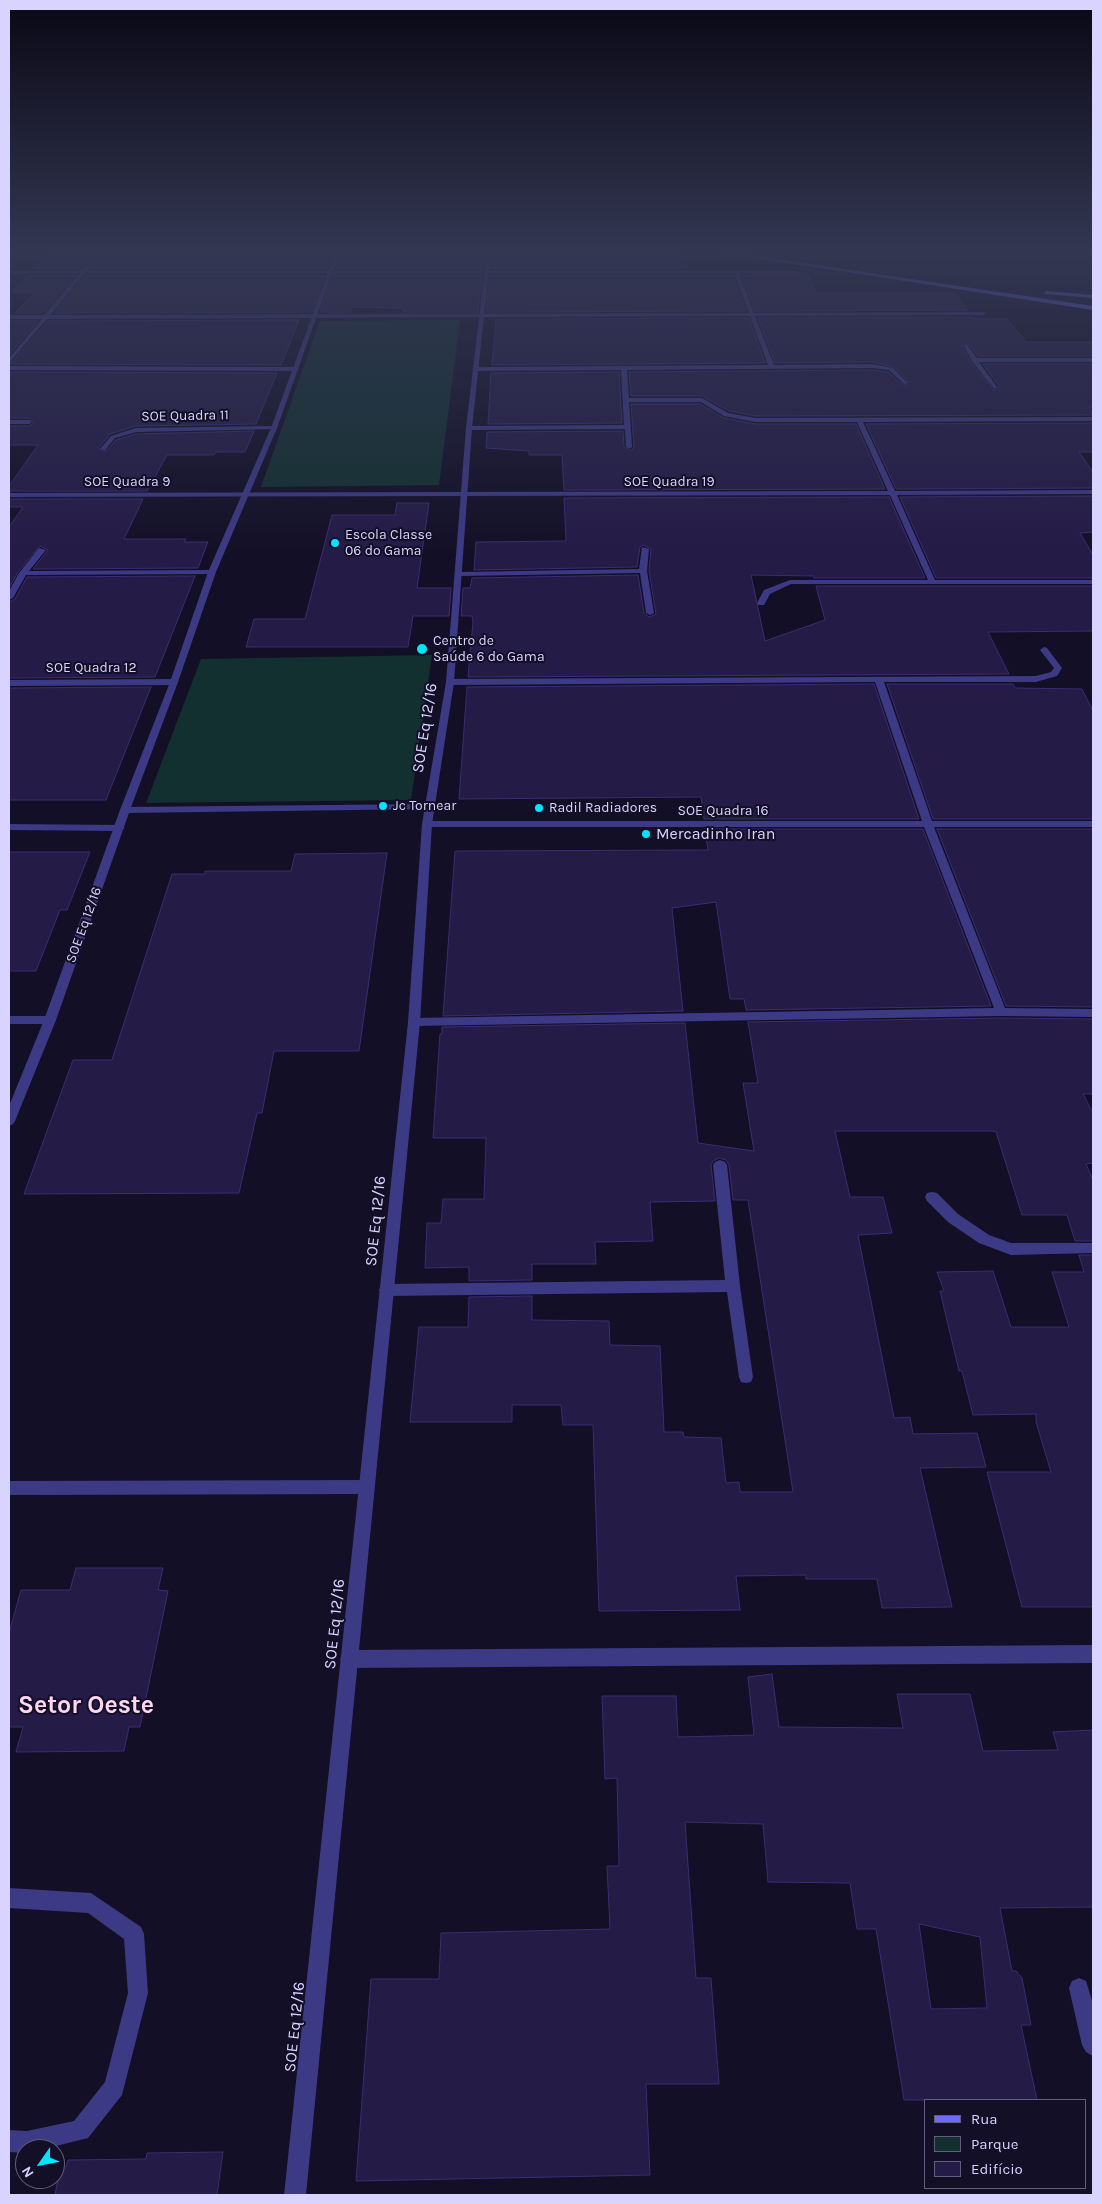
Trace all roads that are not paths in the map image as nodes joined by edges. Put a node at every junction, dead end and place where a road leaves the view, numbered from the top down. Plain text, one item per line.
1 (301, 354) edge
2 (477, 354) edge
3 (766, 354) edge
4 (970, 354) edge
5 (974, 360) junction
6 (1093, 360) edge
7 (624, 367) junction
8 (9, 368) edge
9 (772, 368) junction
10 (296, 369) junction
11 (475, 369) junction
12 (905, 383) dead end
13 (994, 386) dead end
14 (626, 400) junction
15 (859, 419) junction
16 (1093, 419) edge
17 (9, 422) edge
18 (29, 422) dead end
19 (629, 427) junction
20 (274, 428) junction
21 (469, 428) junction
22 (629, 447) dead end
23 (103, 449) dead end
24 (1093, 492) edge
25 (892, 494) junction
26 (9, 495) edge
27 (245, 495) junction
28 (465, 495) junction
29 (645, 549) dead end
30 (42, 550) dead end
31 (642, 571) junction
32 (212, 572) junction
33 (23, 573) junction
34 (460, 574) junction
35 (1093, 582) edge
36 (933, 583) junction
37 (9, 598) edge
38 (761, 603) dead end
39 (650, 613) dead end
40 (1044, 650) dead end
41 (878, 679) junction
42 (174, 682) junction
43 (450, 682) junction
44 (9, 683) edge
45 (430, 807) junction
46 (125, 810) junction
47 (428, 824) junction
48 (1093, 824) edge
49 (928, 825) junction
50 (9, 827) edge
51 (120, 828) junction
52 (1001, 1012) junction
53 (1093, 1013) edge
54 (9, 1020) edge
55 (50, 1020) junction
56 (414, 1022) junction
57 (9, 1121) edge
58 (720, 1165) dead end
59 (932, 1197) dead end
60 (1093, 1248) edge
61 (733, 1286) junction
62 (386, 1290) junction
63 (746, 1377) dead end
64 (366, 1487) junction
65 (9, 1488) edge
66 (1093, 1654) edge
67 (349, 1659) junction
68 (9, 1898) edge
69 (1079, 1988) dead end
70 (1093, 2045) edge
71 (9, 2140) edge
72 (295, 2195) edge

1 - 10 street, SOE Eq 12/16
2 - 11 street, SOE Eq 12/16
3 - 9 street
4 - 5 street
5 - 6 street
5 - 13 street
7 - 9 street
7 - 11 street
7 - 14 street
8 - 10 street
9 - 12 street
10 - 20 street, SOE Eq 12/16
11 - 21 street, SOE Eq 12/16
14 - 15 street
14 - 19 street
15 - 16 street
15 - 25 street
17 - 18 street
19 - 21 street
19 - 22 street
20 - 23 street, SOE Quadra 11
20 - 27 street, SOE Eq 12/16
21 - 28 street, SOE Eq 12/16
24 - 25 street, SOE Quadra 19
25 - 28 street, SOE Quadra 19
25 - 36 street
26 - 27 street, SOE Quadra 9
27 - 28 street, SOE Quadra 19
27 - 32 street, SOE Eq 12/16
28 - 34 street, SOE Eq 12/16
29 - 31 street
30 - 33 street
31 - 34 street
31 - 39 street
32 - 33 street
32 - 42 street, SOE Eq 12/16
33 - 37 street
34 - 43 street, SOE Eq 12/16
35 - 36 street
36 - 38 street
40 - 41 street
41 - 43 street
41 - 49 street
42 - 44 street, SOE Quadra 12
42 - 46 street, SOE Eq 12/16
43 - 45 street, SOE Eq 12/16
45 - 46 street
45 - 47 street, SOE Eq 12/16
46 - 51 street, SOE Eq 12/16
47 - 49 street, SOE Quadra 16
47 - 56 street, SOE Eq 12/16
48 - 49 street, SOE Quadra 16
49 - 52 street
50 - 51 street
51 - 55 street, SOE Eq 12/16
52 - 53 street
52 - 56 street
54 - 55 street
55 - 57 street, SOE Eq 12/16
56 - 62 street, SOE Eq 12/16
58 - 61 street
59 - 60 street
61 - 62 street
61 - 63 street
62 - 64 street, SOE Eq 12/16
64 - 65 street
64 - 67 street, SOE Eq 12/16
66 - 67 street
67 - 72 street, SOE Eq 12/16
68 - 71 street
69 - 70 street

